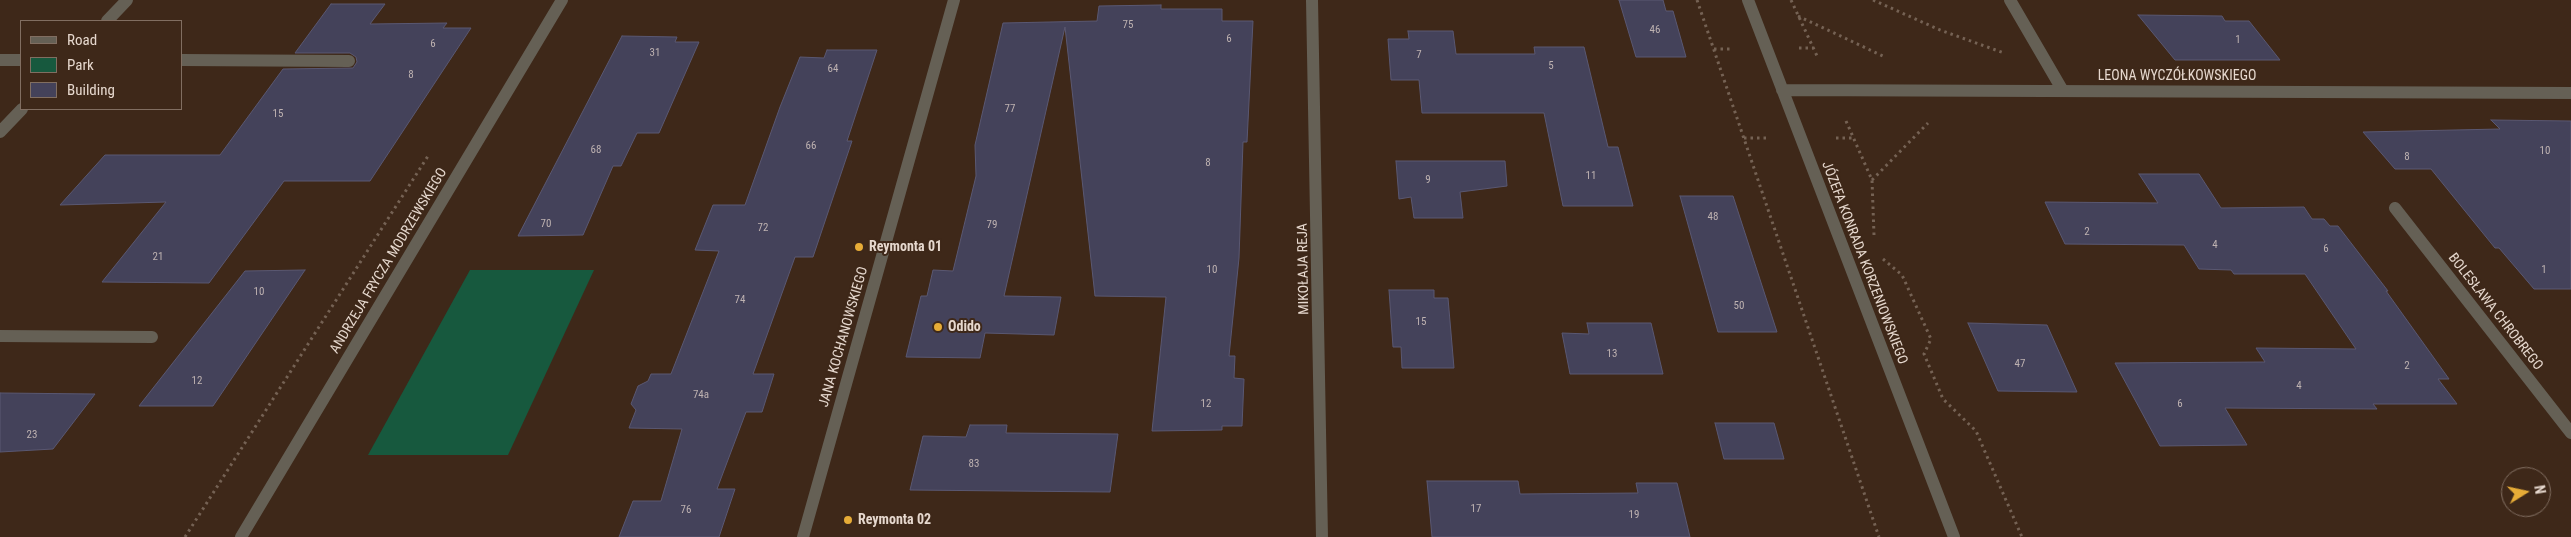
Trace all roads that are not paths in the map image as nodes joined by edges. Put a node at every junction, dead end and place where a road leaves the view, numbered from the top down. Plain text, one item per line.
1 (127, 0) edge
2 (562, 0) edge
3 (954, 0) edge
4 (1312, 0) edge
5 (1748, 0) edge
6 (2010, 0) edge
7 (108, 20) edge
8 (0, 60) edge
9 (20, 60) edge
10 (182, 60) edge
11 (348, 61) dead end
12 (1782, 90) junction
13 (2063, 91) junction
14 (2571, 93) edge
15 (21, 110) edge
16 (0, 132) edge
17 (2395, 208) dead end
18 (0, 336) edge
19 (152, 338) dead end
20 (2571, 433) edge
21 (241, 537) edge
22 (803, 537) edge
23 (1322, 537) edge
24 (1954, 537) edge

1 - 7 street
2 - 21 street, ANDRZEJA FRYCZA MODRZEWSKIEGO
3 - 22 street, JANA KOCHANOWSKIEGO
4 - 23 street, MIKOŁAJA REJA
5 - 12 street, JÓZEFA KONRADA KORZENIOWSKIEGO
6 - 13 street
8 - 9 street
10 - 11 street
12 - 13 street, LEONA WYCZÓŁKOWSKIEGO
12 - 24 street, JÓZEFA KONRADA KORZENIOWSKIEGO
13 - 14 street, LEONA WYCZÓŁKOWSKIEGO
15 - 16 street
17 - 20 street, BOLESŁAWA CHROBREGO
18 - 19 street

